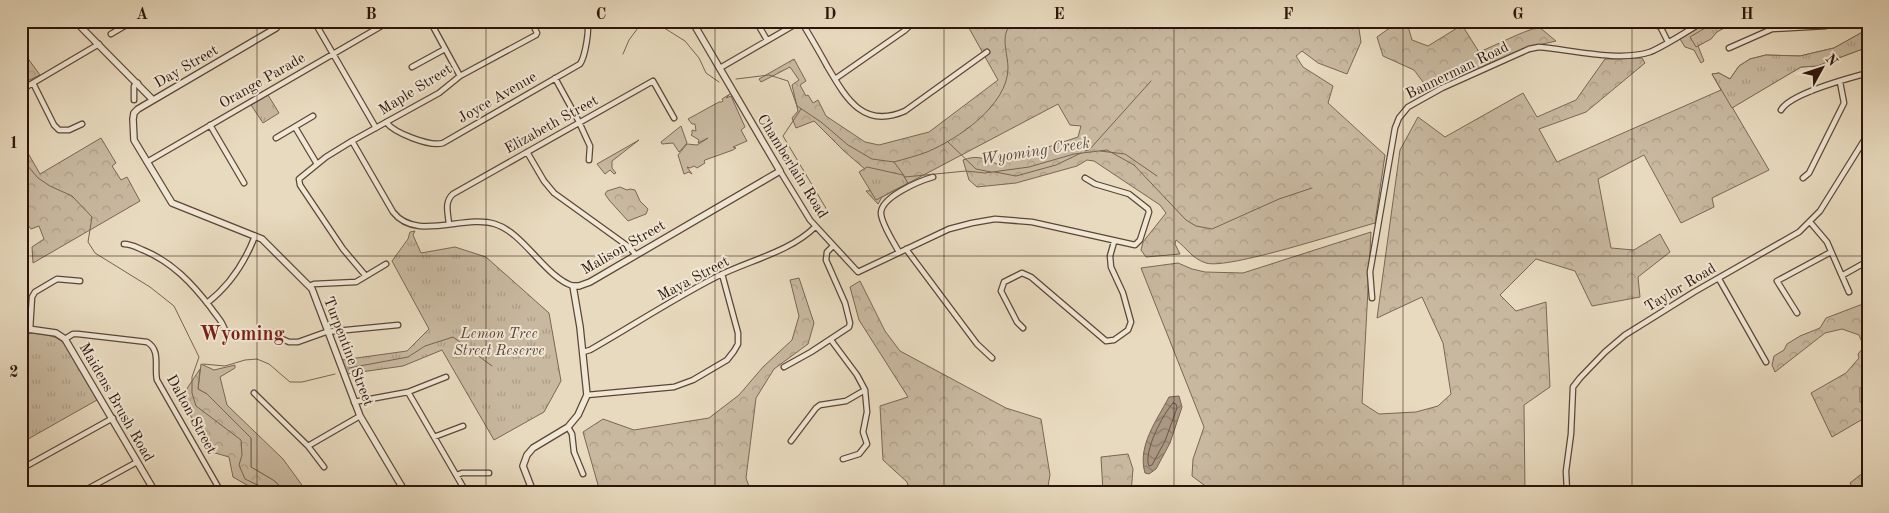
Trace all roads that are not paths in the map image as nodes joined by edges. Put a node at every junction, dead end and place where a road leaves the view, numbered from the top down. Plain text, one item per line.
1 (75, 21) edge
2 (133, 21) edge
3 (282, 21) edge
4 (314, 21) edge
5 (390, 21) edge
6 (430, 21) edge
7 (531, 21) edge
8 (586, 21) edge
9 (692, 21) edge
10 (756, 21) edge
11 (801, 21) edge
12 (915, 21) edge
13 (1627, 21) edge
14 (1635, 21) edge
15 (1654, 21) edge
16 (1704, 21) edge
17 (1835, 21) edge
18 (111, 34) dead end
19 (767, 40) junction
20 (1668, 42) junction
21 (99, 44) junction
22 (1729, 48) dead end
23 (445, 49) junction
24 (987, 52) dead end
25 (333, 54) junction
26 (412, 67) dead end
27 (720, 68) junction
28 (1868, 73) edge
29 (460, 76) junction
30 (555, 78) junction
31 (835, 79) junction
32 (1840, 82) junction
33 (33, 83) junction
34 (138, 83) junction
35 (21, 90) edge
36 (134, 100) dead end
37 (153, 100) junction
38 (1781, 110) dead end
39 (313, 116) dead end
40 (674, 118) dead end
41 (386, 122) junction
42 (579, 123) junction
43 (82, 124) dead end
44 (210, 125) junction
45 (295, 127) junction
46 (376, 128) junction
47 (1868, 134) edge
48 (276, 138) dead end
49 (352, 141) junction
50 (527, 152) junction
51 (589, 160) dead end
52 (146, 162) junction
53 (317, 164) junction
54 (780, 171) junction
55 (933, 177) dead end
56 (1086, 178) dead end
57 (1803, 178) dead end
58 (244, 183) dead end
59 (1810, 222) junction
60 (449, 224) junction
61 (815, 227) junction
62 (255, 236) junction
63 (1114, 242) junction
64 (124, 244) dead end
65 (833, 246) junction
66 (906, 249) junction
67 (899, 252) junction
68 (1831, 252) junction
69 (636, 255) junction
70 (1868, 262) edge
71 (386, 264) dead end
72 (722, 274) junction
73 (365, 275) junction
74 (1843, 275) junction
75 (1719, 279) junction
76 (80, 281) dead end
77 (309, 286) junction
78 (573, 286) junction
79 (1849, 292) dead end
80 (1372, 298) dead end
81 (207, 303) junction
82 (1797, 313) dead end
83 (398, 325) dead end
84 (21, 328) edge
85 (1023, 328) dead end
86 (30, 330) junction
87 (328, 332) junction
88 (226, 335) dead end
89 (65, 339) junction
90 (282, 339) dead end
91 (831, 340) junction
92 (583, 352) junction
93 (1770, 353) dead end
94 (992, 358) dead end
95 (784, 367) dead end
96 (446, 377) dead end
97 (865, 390) junction
98 (254, 392) dead end
99 (408, 392) junction
100 (587, 395) junction
101 (354, 402) junction
102 (360, 416) junction
103 (112, 418) junction
104 (463, 426) dead end
105 (568, 427) junction
106 (434, 438) junction
107 (791, 441) dead end
108 (308, 446) junction
109 (844, 459) dead end
110 (136, 462) junction
111 (324, 467) dead end
112 (21, 469) edge
113 (489, 473) dead end
114 (583, 474) dead end
115 (457, 475) junction
116 (403, 491) edge
117 (82, 492) edge
118 (155, 492) edge
119 (221, 492) edge
120 (466, 492) edge
121 (533, 492) edge
122 (1567, 492) edge

1 - 21 street
2 - 18 street
3 - 37 street, Day Street
4 - 25 street
5 - 25 street, Orange Parade
6 - 23 street
7 - 29 street, Maple Street
8 - 30 street, Joyce Avenue
9 - 27 street, Chamberlain Road
10 - 19 street
11 - 19 street
11 - 31 street
12 - 31 street
13 - 14 street
15 - 20 street
16 - 20 street, Bannerman Road
17 - 22 street
19 - 27 street
20 - 80 street, Bannerman Road
21 - 33 street
21 - 34 street
23 - 26 street
23 - 29 street
24 - 31 street
25 - 44 street, Orange Parade
25 - 46 street
27 - 54 street, Chamberlain Road
28 - 32 street
29 - 41 street, Maple Street
30 - 41 street, Joyce Avenue
30 - 42 street
32 - 38 street
32 - 57 street
33 - 35 street
33 - 43 street
34 - 36 street
34 - 37 street
37 - 52 street, Turpentine Street
39 - 45 street
40 - 42 street, Elizabeth Street
41 - 46 street, Maple Street
42 - 50 street, Elizabeth Street
42 - 51 street
44 - 52 street, Orange Parade
44 - 58 street
45 - 48 street
45 - 53 street
46 - 49 street, Maple Street
47 - 59 street, Taylor Road
49 - 53 street, Maple Street
49 - 60 street, Malison Street
50 - 60 street, Elizabeth Street
50 - 69 street
52 - 62 street, Turpentine Street
53 - 73 street, Maple Street
54 - 61 street, Chamberlain Road
54 - 69 street, Malison Street
55 - 67 street
56 - 63 street, Chamberlain Road
59 - 68 street
59 - 75 street, Taylor Road
60 - 78 street, Malison Street
61 - 65 street, Chamberlain Road
61 - 72 street, Maya Street
62 - 77 street, Turpentine Street
62 - 81 street
63 - 66 street, Chamberlain Road
63 - 85 street
64 - 81 street
65 - 67 street, Chamberlain Road
65 - 91 street
66 - 67 street, Chamberlain Road
66 - 94 street
68 - 74 street
68 - 82 street
69 - 78 street, Malison Street
70 - 74 street
71 - 73 street
72 - 92 street, Maya Street
72 - 100 street
73 - 77 street
74 - 79 street
75 - 93 street
75 - 122 street, Taylor Road
76 - 86 street
77 - 87 street, Turpentine Street
78 - 92 street
81 - 88 street
83 - 87 street
84 - 86 street, Maidens Brush Road
86 - 89 street, Maidens Brush Road
87 - 90 street
87 - 101 street, Turpentine Street
89 - 103 street, Maidens Brush Road
89 - 119 street, Dalton Street
91 - 95 street
91 - 97 street
92 - 100 street
96 - 99 street
97 - 107 street
97 - 109 street
98 - 108 street
99 - 101 street
99 - 106 street
100 - 105 street
101 - 102 street, Turpentine Street
102 - 108 street
102 - 116 street, Turpentine Street
103 - 110 street, Maidens Brush Road
103 - 112 street
104 - 106 street
105 - 114 street
105 - 121 street
106 - 115 street
108 - 111 street
110 - 117 street
110 - 118 street, Maidens Brush Road
113 - 115 street
115 - 120 street

